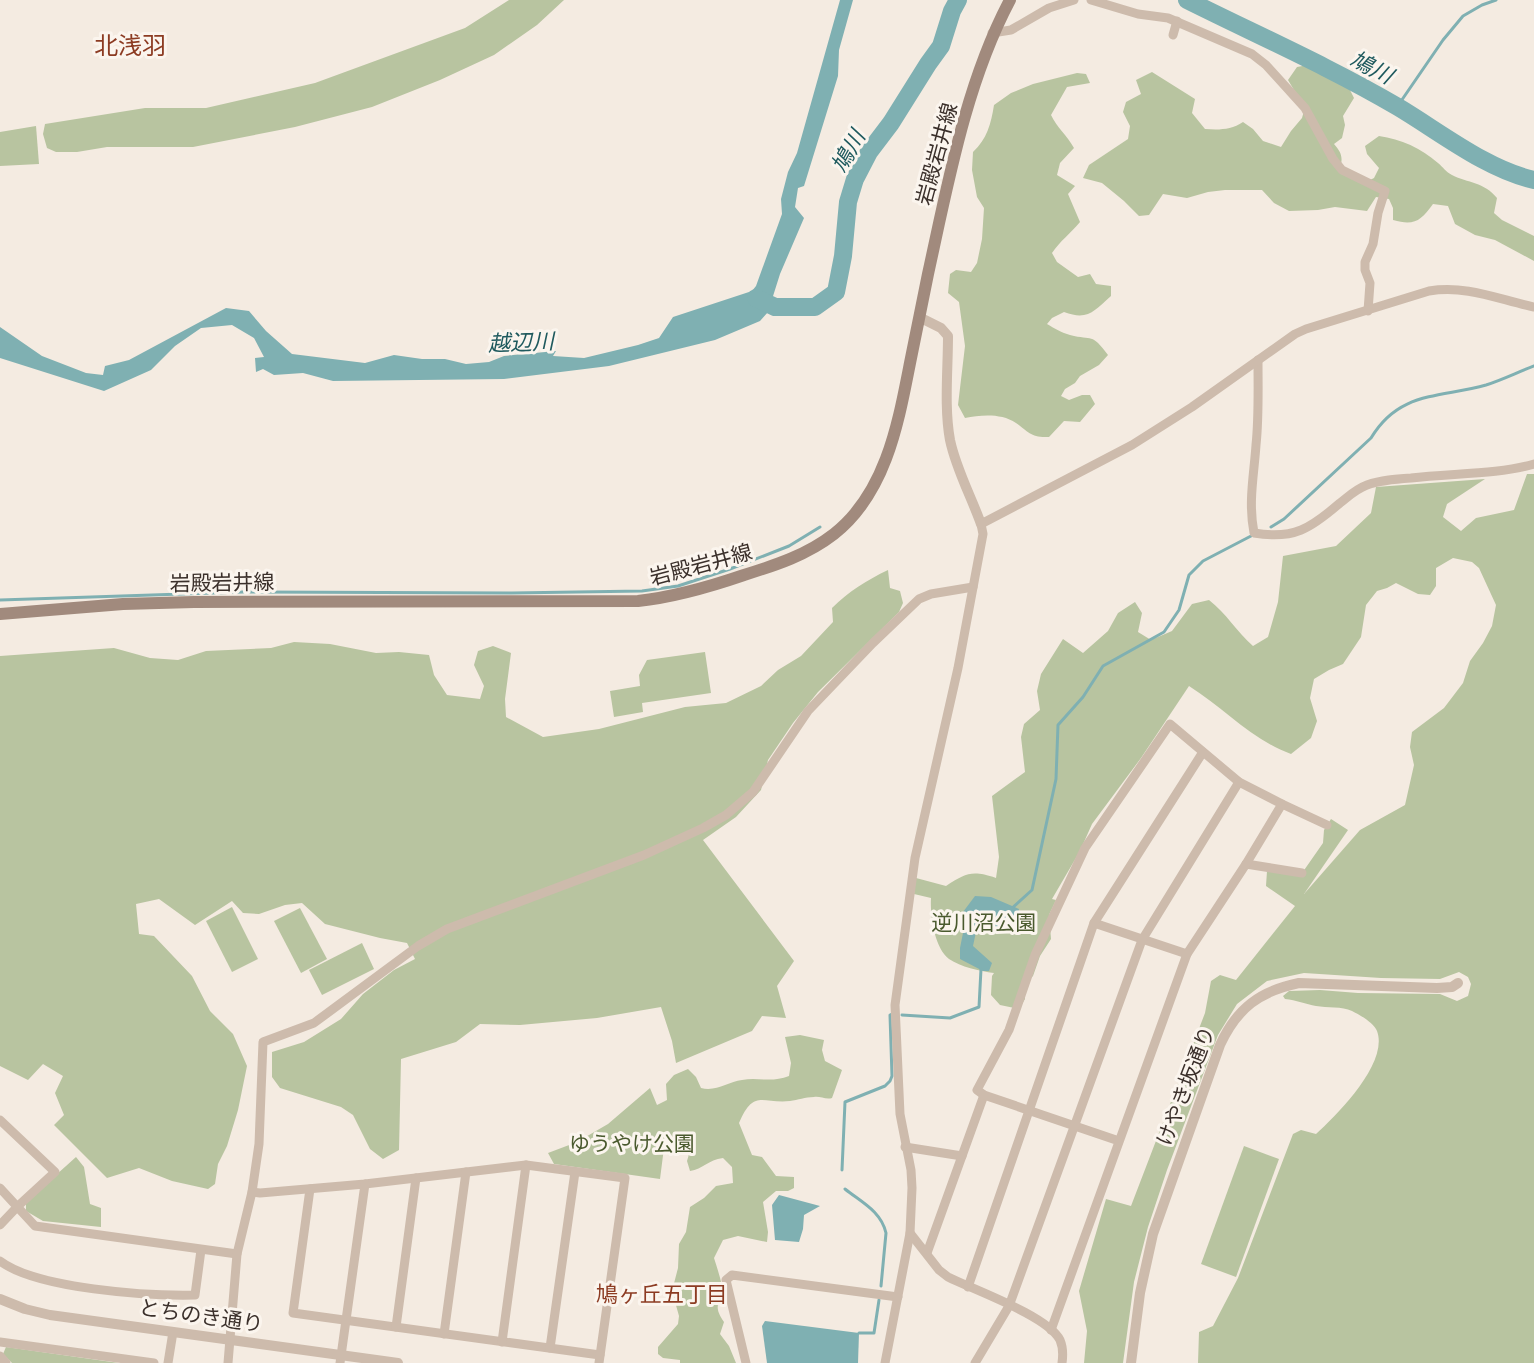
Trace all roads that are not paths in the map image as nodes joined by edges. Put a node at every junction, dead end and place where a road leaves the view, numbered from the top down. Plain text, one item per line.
1 (1010, 0) edge
2 (1074, 0) edge
3 (1092, 0) edge
4 (1177, 21) junction
5 (993, 33) junction
6 (1173, 35) dead end
7 (1534, 307) edge
8 (1368, 310) junction
9 (919, 317) junction
10 (1258, 360) junction
11 (1534, 464) edge
12 (981, 524) junction
13 (973, 587) junction
14 (0, 614) edge
15 (1203, 752) junction
16 (1239, 782) junction
17 (1282, 804) junction
18 (1327, 825) dead end
19 (1246, 864) junction
20 (1302, 873) dead end
21 (1094, 923) junction
22 (1142, 940) junction
23 (1187, 954) junction
24 (1458, 983) dead end
25 (984, 1095) junction
26 (1029, 1110) junction
27 (0, 1120) edge
28 (1074, 1126) junction
29 (1119, 1141) junction
30 (905, 1147) junction
31 (962, 1156) junction
32 (526, 1165) junction
33 (466, 1172) junction
34 (575, 1172) junction
35 (416, 1178) junction
36 (365, 1184) junction
37 (0, 1188) edge
38 (310, 1189) junction
39 (252, 1192) junction
40 (18, 1206) junction
41 (0, 1225) edge
42 (910, 1233) junction
43 (201, 1250) junction
44 (927, 1253) junction
45 (237, 1254) junction
46 (0, 1261) edge
47 (968, 1287) junction
48 (898, 1297) junction
49 (0, 1299) edge
50 (1009, 1306) junction
51 (347, 1321) junction
52 (396, 1327) junction
53 (1051, 1330) junction
54 (173, 1332) junction
55 (444, 1334) junction
56 (230, 1340) junction
57 (0, 1342) edge
58 (502, 1342) junction
59 (550, 1348) junction
60 (0, 1356) edge
61 (341, 1359) edge
62 (599, 1359) edge
63 (6, 1363) edge
64 (154, 1363) edge
65 (168, 1363) edge
66 (228, 1363) edge
67 (398, 1363) edge
68 (746, 1363) edge
69 (885, 1363) edge
70 (975, 1363) edge
71 (1062, 1363) edge
72 (1131, 1363) edge

1 - 5 main road, 岩殿岩井線
2 - 5 street
3 - 4 street
4 - 6 street
4 - 8 street
5 - 9 main road, 岩殿岩井線
7 - 8 street
8 - 10 street
9 - 12 street
9 - 14 main road, 岩殿岩井線
10 - 11 street
10 - 12 street
12 - 13 street
13 - 30 street
13 - 39 street
15 - 16 street
15 - 21 street
15 - 25 street
16 - 17 street
16 - 22 street
17 - 18 street
17 - 19 street
19 - 20 street
19 - 23 street
21 - 22 street
21 - 26 street
22 - 23 street
22 - 28 street
23 - 29 street
24 - 72 street, けやき坂通り
25 - 26 street
25 - 31 street
26 - 28 street
26 - 47 street
27 - 40 street
28 - 29 street
28 - 50 street
29 - 53 street
30 - 31 street
30 - 42 street
31 - 44 street
32 - 33 street
32 - 34 street
32 - 58 street
33 - 35 street
33 - 55 street
34 - 59 street
34 - 62 street
35 - 36 street
35 - 52 street
36 - 38 street
36 - 51 street
37 - 40 street
38 - 39 street
38 - 51 street
39 - 45 street
40 - 41 street
40 - 43 street
42 - 44 street
42 - 48 street
43 - 45 street
43 - 46 street
44 - 47 street
45 - 56 street
47 - 50 street
48 - 68 street
48 - 69 street
49 - 54 street, とちのき通り
50 - 53 street
50 - 70 street
51 - 52 street
51 - 61 street
52 - 55 street
53 - 71 street
54 - 56 street, とちのき通り
54 - 65 street
55 - 58 street
56 - 61 street, とちのき通り
56 - 66 street
57 - 64 street
58 - 59 street
59 - 62 street
60 - 63 street
61 - 67 street, とちのき通り

